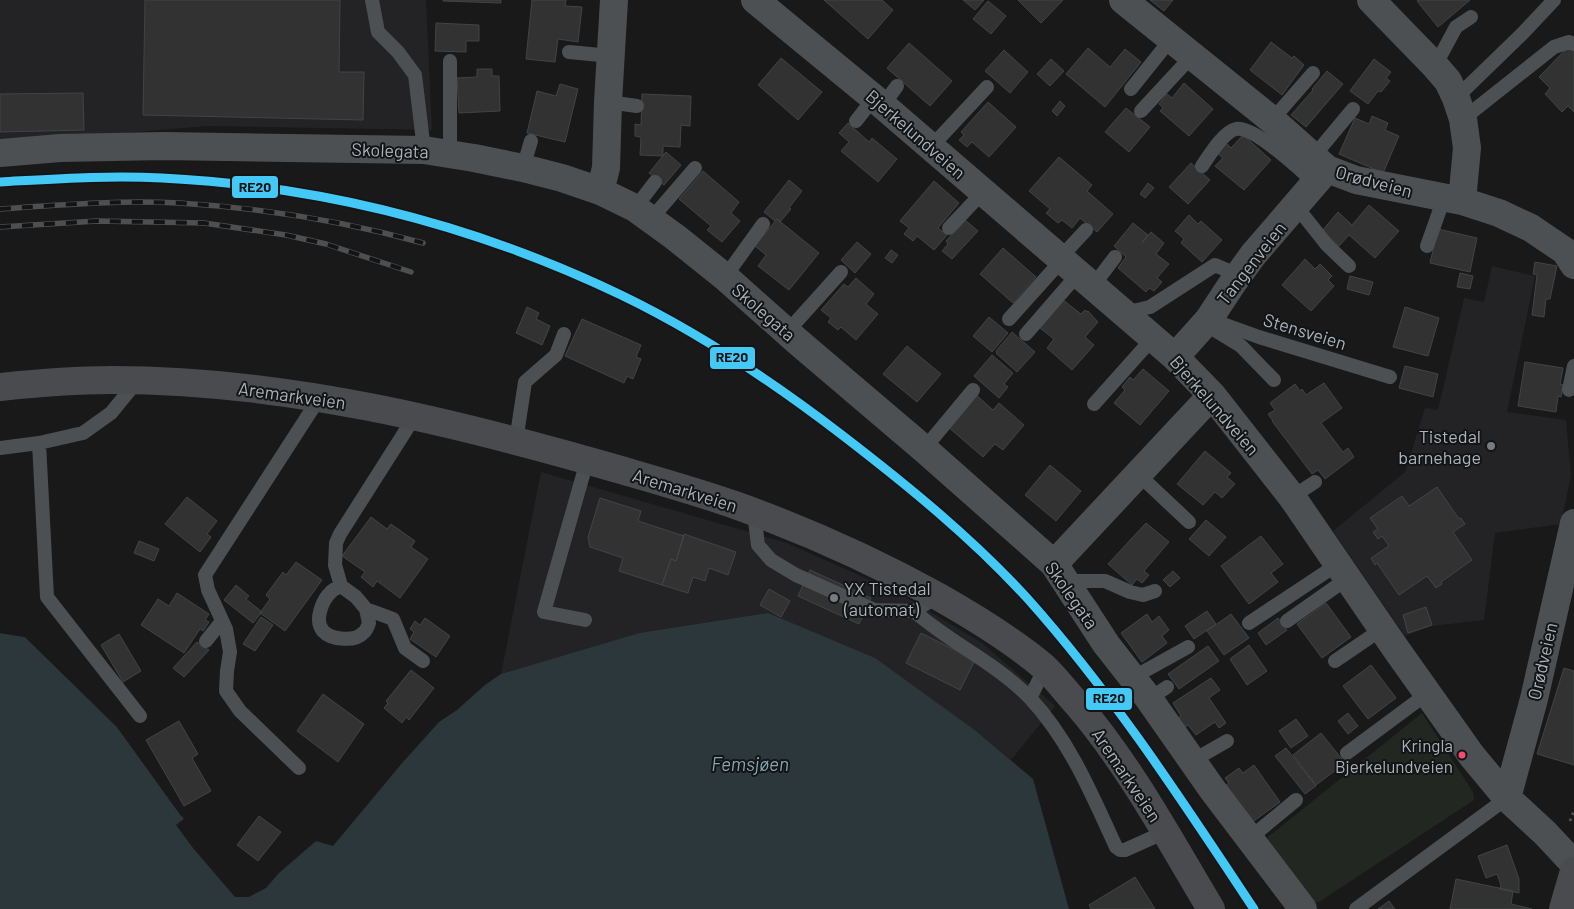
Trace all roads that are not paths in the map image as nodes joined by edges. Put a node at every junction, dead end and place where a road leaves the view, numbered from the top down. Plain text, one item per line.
1 (372, 0) edge
2 (614, 0) edge
3 (756, 0) edge
4 (1372, 0) edge
5 (1554, 0) edge
6 (1126, 1) edge
7 (1471, 17) dead end
8 (1171, 39) junction
9 (1574, 44) edge
10 (568, 52) dead end
11 (610, 56) junction
12 (1192, 56) junction
13 (450, 61) dead end
14 (1435, 66) junction
15 (1313, 72) dead end
16 (987, 87) dead end
17 (1131, 89) dead end
18 (885, 97) junction
19 (608, 102) junction
20 (637, 106) dead end
21 (1460, 108) junction
22 (1353, 110) dead end
23 (1141, 111) dead end
24 (1272, 120) junction
25 (856, 121) dead end
26 (531, 141) dead end
27 (931, 147) junction
28 (437, 152) junction
29 (0, 153) edge
30 (1202, 166) dead end
31 (523, 168) junction
32 (695, 168) dead end
33 (1318, 170) junction
34 (655, 182) dead end
35 (600, 191) junction
36 (983, 192) junction
37 (1453, 199) junction
38 (1296, 206) junction
39 (643, 214) junction
40 (763, 224) dead end
41 (949, 228) dead end
42 (1086, 230) dead end
43 (1427, 246) dead end
44 (1571, 253) edge
45 (1115, 257) dead end
46 (1349, 266) dead end
47 (1073, 270) junction
48 (841, 272) dead end
49 (1238, 275) junction
50 (724, 277) junction
51 (1124, 313) junction
52 (1009, 319) dead end
53 (1207, 321) junction
54 (788, 332) junction
55 (564, 334) dead end
56 (1026, 334) dead end
57 (1153, 338) junction
58 (1175, 357) junction
59 (1574, 366) edge
60 (1390, 377) dead end
61 (138, 380) junction
62 (1274, 380) dead end
63 (0, 387) edge
64 (973, 390) dead end
65 (1569, 390) dead end
66 (1212, 395) junction
67 (320, 398) junction
68 (1094, 404) dead end
69 (415, 416) junction
70 (516, 441) junction
71 (39, 443) junction
72 (0, 448) edge
73 (924, 449) junction
74 (587, 460) junction
75 (1138, 474) junction
76 (1315, 482) dead end
77 (1292, 497) junction
78 (754, 513) junction
79 (1189, 522) dead end
80 (1573, 533) edge
81 (1343, 571) junction
82 (1060, 572) junction
83 (342, 586) junction
84 (1155, 591) dead end
85 (938, 596) junction
86 (366, 609) junction
87 (914, 611) junction
88 (585, 620) dead end
89 (222, 621) junction
90 (1287, 621) dead end
91 (1249, 623) dead end
92 (1382, 629) junction
93 (206, 641) dead end
94 (1188, 647) dead end
95 (423, 661) dead end
96 (1335, 661) dead end
97 (1045, 668) junction
98 (1132, 678) junction
99 (1428, 693) junction
100 (1030, 698) junction
101 (140, 716) dead end
102 (1227, 741) dead end
103 (1347, 753) dead end
104 (1192, 761) junction
105 (299, 768) dead end
106 (1507, 798) junction
107 (1296, 800) dead end
108 (1165, 832) junction
109 (1250, 838) junction
110 (1574, 864) edge
111 (1574, 871) edge
112 (1568, 904) edge
113 (1211, 909) edge
114 (1303, 909) edge
115 (1356, 909) edge

1 - 28 lane
2 - 11 street
3 - 18 street, Bjerkelundveien
4 - 14 street
5 - 21 lane
6 - 8 street, Orødveien
7 - 14 lane
8 - 12 street, Orødveien
8 - 17 lane
9 - 21 lane
10 - 11 lane
11 - 19 street
12 - 23 lane
12 - 24 street, Orødveien
13 - 28 lane
14 - 21 street
15 - 24 lane
16 - 27 lane
18 - 25 lane
18 - 27 street, Bjerkelundveien
19 - 20 lane
19 - 35 street
21 - 37 street
22 - 33 lane
24 - 33 street, Orødveien
26 - 31 lane
27 - 36 street, Bjerkelundveien
28 - 29 street, Skolegata
28 - 31 street, Skolegata
30 - 33 lane
31 - 35 street, Skolegata
32 - 39 lane
33 - 37 street, Orødveien
33 - 38 street, Tangenveien
34 - 39 lane
35 - 39 street, Skolegata
36 - 41 lane
36 - 47 street, Bjerkelundveien
37 - 43 lane
37 - 44 street, Orødveien
38 - 46 lane
38 - 49 street, Tangenveien
39 - 50 street, Skolegata
40 - 50 lane
42 - 47 lane
45 - 47 lane
47 - 51 street, Bjerkelundveien
47 - 52 lane
47 - 56 lane
48 - 54 lane
49 - 51 lane
49 - 53 street, Tangenveien
50 - 54 street, Skolegata
51 - 57 street, Bjerkelundveien
53 - 58 street, Tangenveien
53 - 60 lane, Stensveien
53 - 62 lane
54 - 73 street, Skolegata
55 - 70 lane
57 - 58 street, Bjerkelundveien
57 - 68 lane
58 - 66 street, Bjerkelundveien
59 - 65 lane
61 - 63 main road, Aremarkveien
61 - 67 main road, Aremarkveien
61 - 71 lane
64 - 73 lane
66 - 75 street
66 - 77 street, Bjerkelundveien
67 - 69 main road, Aremarkveien
67 - 89 lane
69 - 70 main road, Aremarkveien
69 - 83 lane
70 - 74 main road, Aremarkveien
71 - 72 lane
71 - 101 lane
73 - 82 street, Skolegata
74 - 78 main road, Aremarkveien
74 - 88 lane
75 - 79 lane
75 - 82 street
76 - 77 lane
77 - 81 street, Bjerkelundveien
78 - 85 main road, Aremarkveien
78 - 87 lane
80 - 106 street, Orødveien
81 - 90 lane
81 - 91 lane
81 - 92 street, Bjerkelundveien
82 - 84 lane
82 - 98 street, Skolegata
83 - 86 lane
83 - 86 lane
85 - 87 lane
85 - 97 main road, Aremarkveien
86 - 95 lane
87 - 100 lane
89 - 93 lane
89 - 105 lane
92 - 96 lane
92 - 99 street, Bjerkelundveien
94 - 98 lane
97 - 100 lane
97 - 108 main road, Aremarkveien
98 - 104 street, Skolegata
99 - 103 lane
99 - 106 street, Bjerkelundveien
100 - 108 lane
102 - 104 lane
104 - 109 street, Skolegata
106 - 110 street, Bjerkelundveien
106 - 115 lane
107 - 109 lane
108 - 113 main road, Aremarkveien
109 - 114 street, Skolegata
111 - 112 main road

